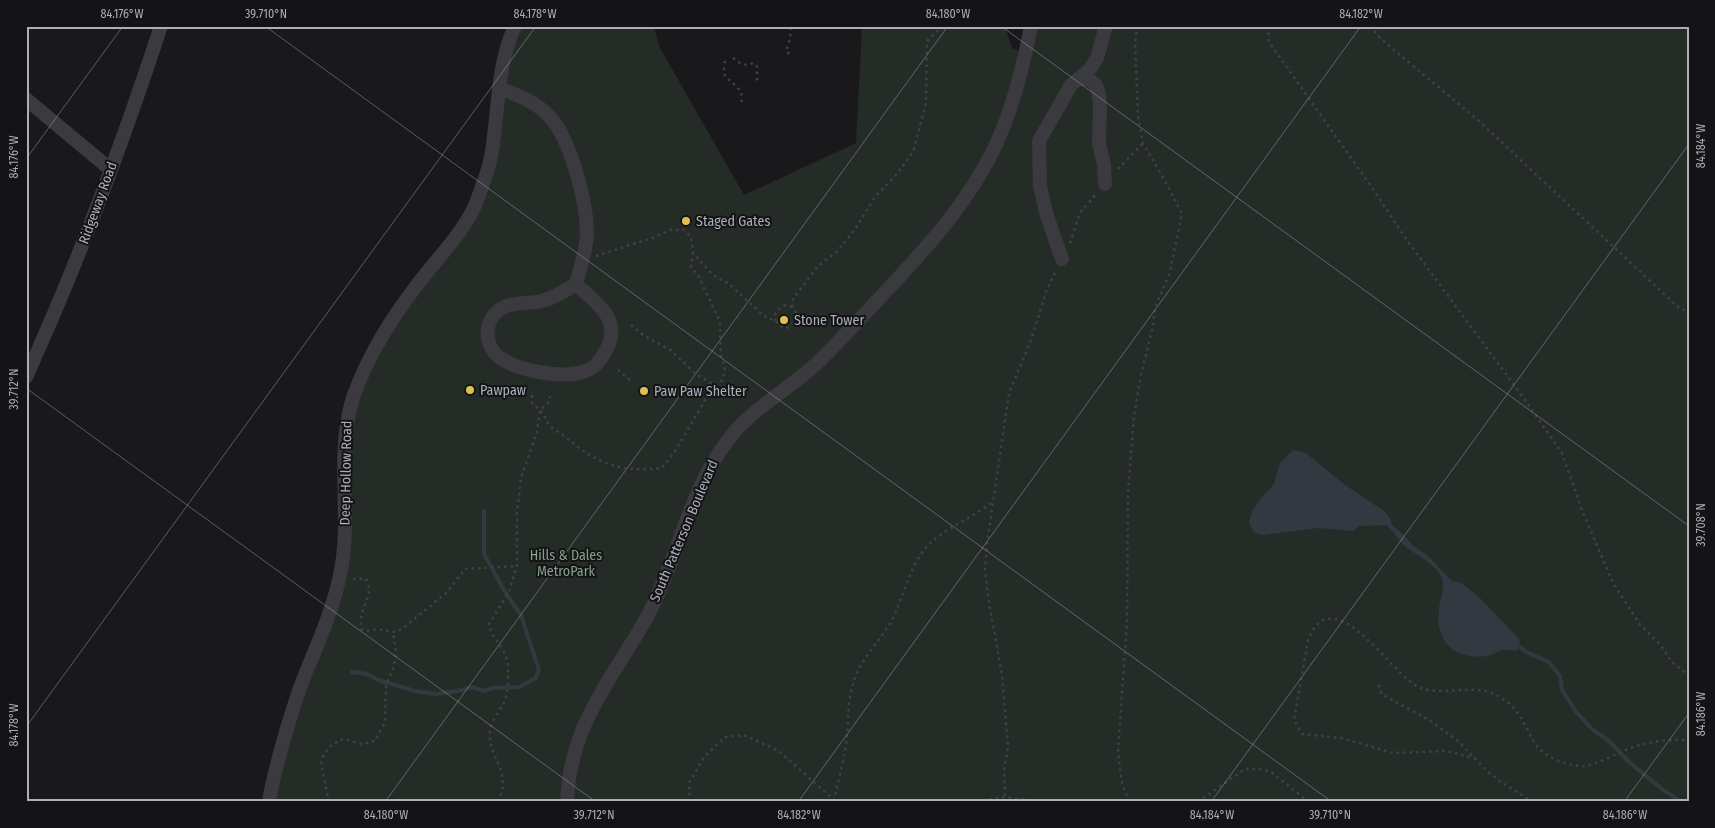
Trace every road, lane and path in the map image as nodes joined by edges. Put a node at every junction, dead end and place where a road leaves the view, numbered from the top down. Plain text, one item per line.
1 (161, 26) edge
2 (515, 26) edge
3 (791, 26) edge
4 (943, 26) edge
5 (1031, 26) edge
6 (1106, 26) edge
7 (1136, 26) edge
8 (1268, 26) edge
9 (1370, 26) edge
10 (789, 54) dead end
11 (733, 58) dead end
12 (725, 61) dead end
13 (1079, 79) junction
14 (758, 81) dead end
15 (499, 88) junction
16 (26, 99) edge
17 (741, 104) dead end
18 (1143, 143) junction
19 (110, 169) junction
20 (1104, 184) junction
21 (693, 253) junction
22 (583, 256) junction
23 (1062, 260) junction
24 (576, 284) junction
25 (793, 307) junction
26 (1689, 311) edge
27 (776, 321) junction
28 (631, 325) dead end
29 (618, 370) dead end
30 (26, 376) edge
31 (633, 383) dead end
32 (714, 385) junction
33 (532, 395) dead end
34 (550, 396) dead end
35 (540, 410) junction
36 (994, 502) junction
37 (517, 566) junction
38 (339, 581) junction
39 (394, 632) junction
40 (1689, 676) edge
41 (1379, 685) dead end
42 (1689, 740) edge
43 (1476, 759) junction
44 (1005, 797) junction
45 (835, 801) edge
46 (269, 802) edge
47 (329, 802) edge
48 (498, 802) edge
49 (567, 802) edge
50 (690, 802) edge
51 (970, 802) edge
52 (1002, 802) edge
53 (1044, 802) edge
54 (1129, 802) edge
55 (1198, 802) edge
56 (1311, 802) edge
57 (1533, 802) edge

1 - 19 street, Ridgeway Road
2 - 15 street, Deep Hollow Road
3 - 10 path
4 - 25 path
5 - 49 street, South Patterson Boulevard
6 - 13 street
7 - 18 path
8 - 40 path
9 - 26 path
11 - 14 path
12 - 17 path
13 - 20 street
13 - 23 street
15 - 22 street
15 - 38 street, Deep Hollow Road
16 - 19 street
18 - 20 path
18 - 54 path
19 - 30 street, Ridgeway Road
20 - 23 path
21 - 22 path
21 - 27 path
21 - 32 path
22 - 24 street
23 - 36 path
24 - 24 street
25 - 27 path
25 - 27 path
28 - 32 path
29 - 31 path
32 - 35 path
33 - 35 path
34 - 35 path
35 - 37 path
36 - 44 path
36 - 45 path
37 - 39 path
37 - 48 path
38 - 39 path
38 - 46 street, Deep Hollow Road
39 - 47 path
41 - 43 path
42 - 43 path
43 - 57 path
44 - 51 path
44 - 52 path
44 - 53 path
45 - 50 path
55 - 56 path

